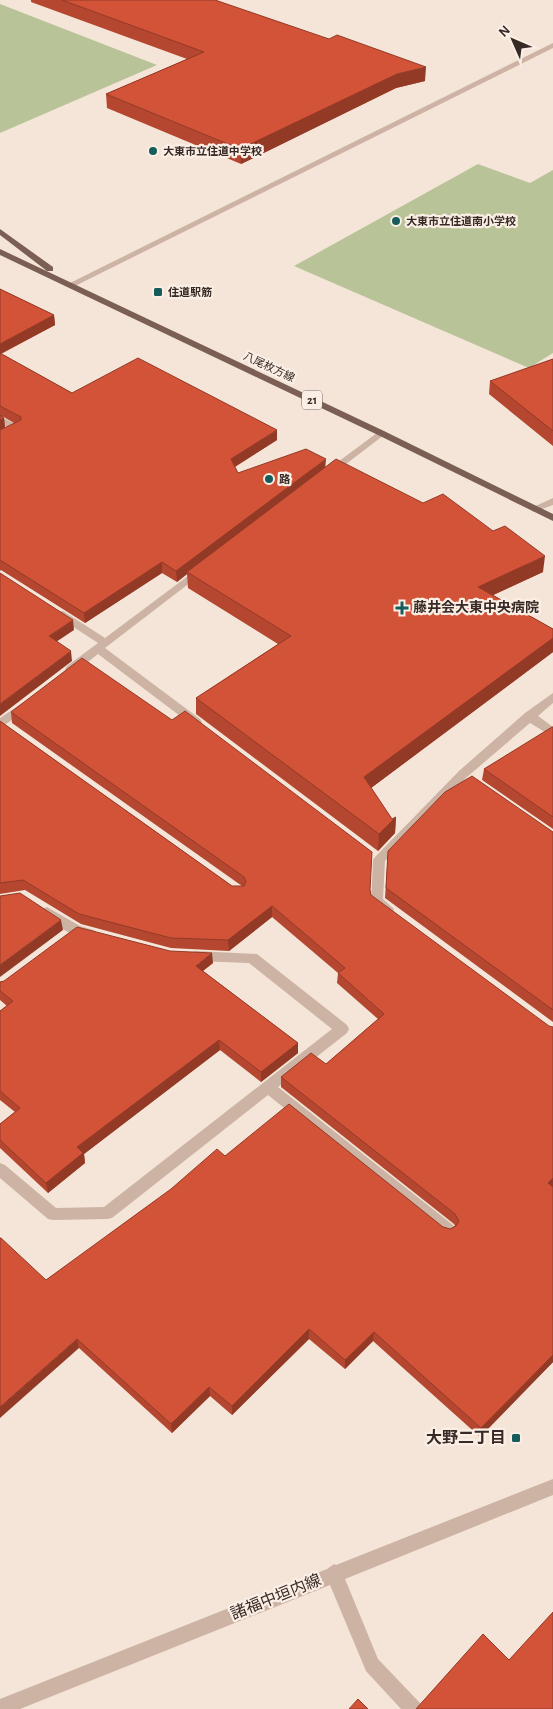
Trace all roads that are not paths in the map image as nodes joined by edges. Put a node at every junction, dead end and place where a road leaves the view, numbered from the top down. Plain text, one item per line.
1 (553, 45) edge
2 (0, 232) edge
3 (0, 252) edge
4 (70, 285) junction
5 (0, 419) edge
6 (382, 433) junction
7 (0, 436) edge
8 (318, 481) edge
9 (553, 501) edge
10 (534, 508) junction
11 (553, 518) edge
12 (208, 565) edge
13 (48, 606) edge
14 (102, 646) junction
15 (61, 677) edge
16 (553, 697) edge
17 (32, 700) edge
18 (529, 716) junction
19 (4, 725) edge
20 (208, 730) edge
21 (553, 733) edge
22 (39, 907) edge
23 (401, 918) edge
24 (76, 930) junction
25 (104, 937) edge
26 (61, 941) edge
27 (180, 955) edge
28 (268, 1087) junction
29 (0, 1169) edge
30 (448, 1230) edge
31 (553, 1487) edge
32 (334, 1573) junction
33 (33, 1702) edge
34 (0, 1708) edge
35 (414, 1709) edge

1 - 4 street
2 - 4 main road
3 - 4 main road, 八尾枚方線 / 21
4 - 6 main road, 八尾枚方線 / 21
5 - 7 street
6 - 8 street
6 - 10 main road, 八尾枚方線 / 21
9 - 10 street
10 - 11 main road, 八尾枚方線 / 21
12 - 14 street
13 - 14 street
14 - 15 street
14 - 20 street
16 - 18 street
17 - 19 street
18 - 21 street
18 - 23 street
22 - 24 street
24 - 25 street
24 - 26 street
27 - 28 street
28 - 29 street
28 - 30 street
31 - 32 street, 諸福中垣内線
32 - 33 street, 諸福中垣内線
32 - 35 street
33 - 34 street, 諸福中垣内線

